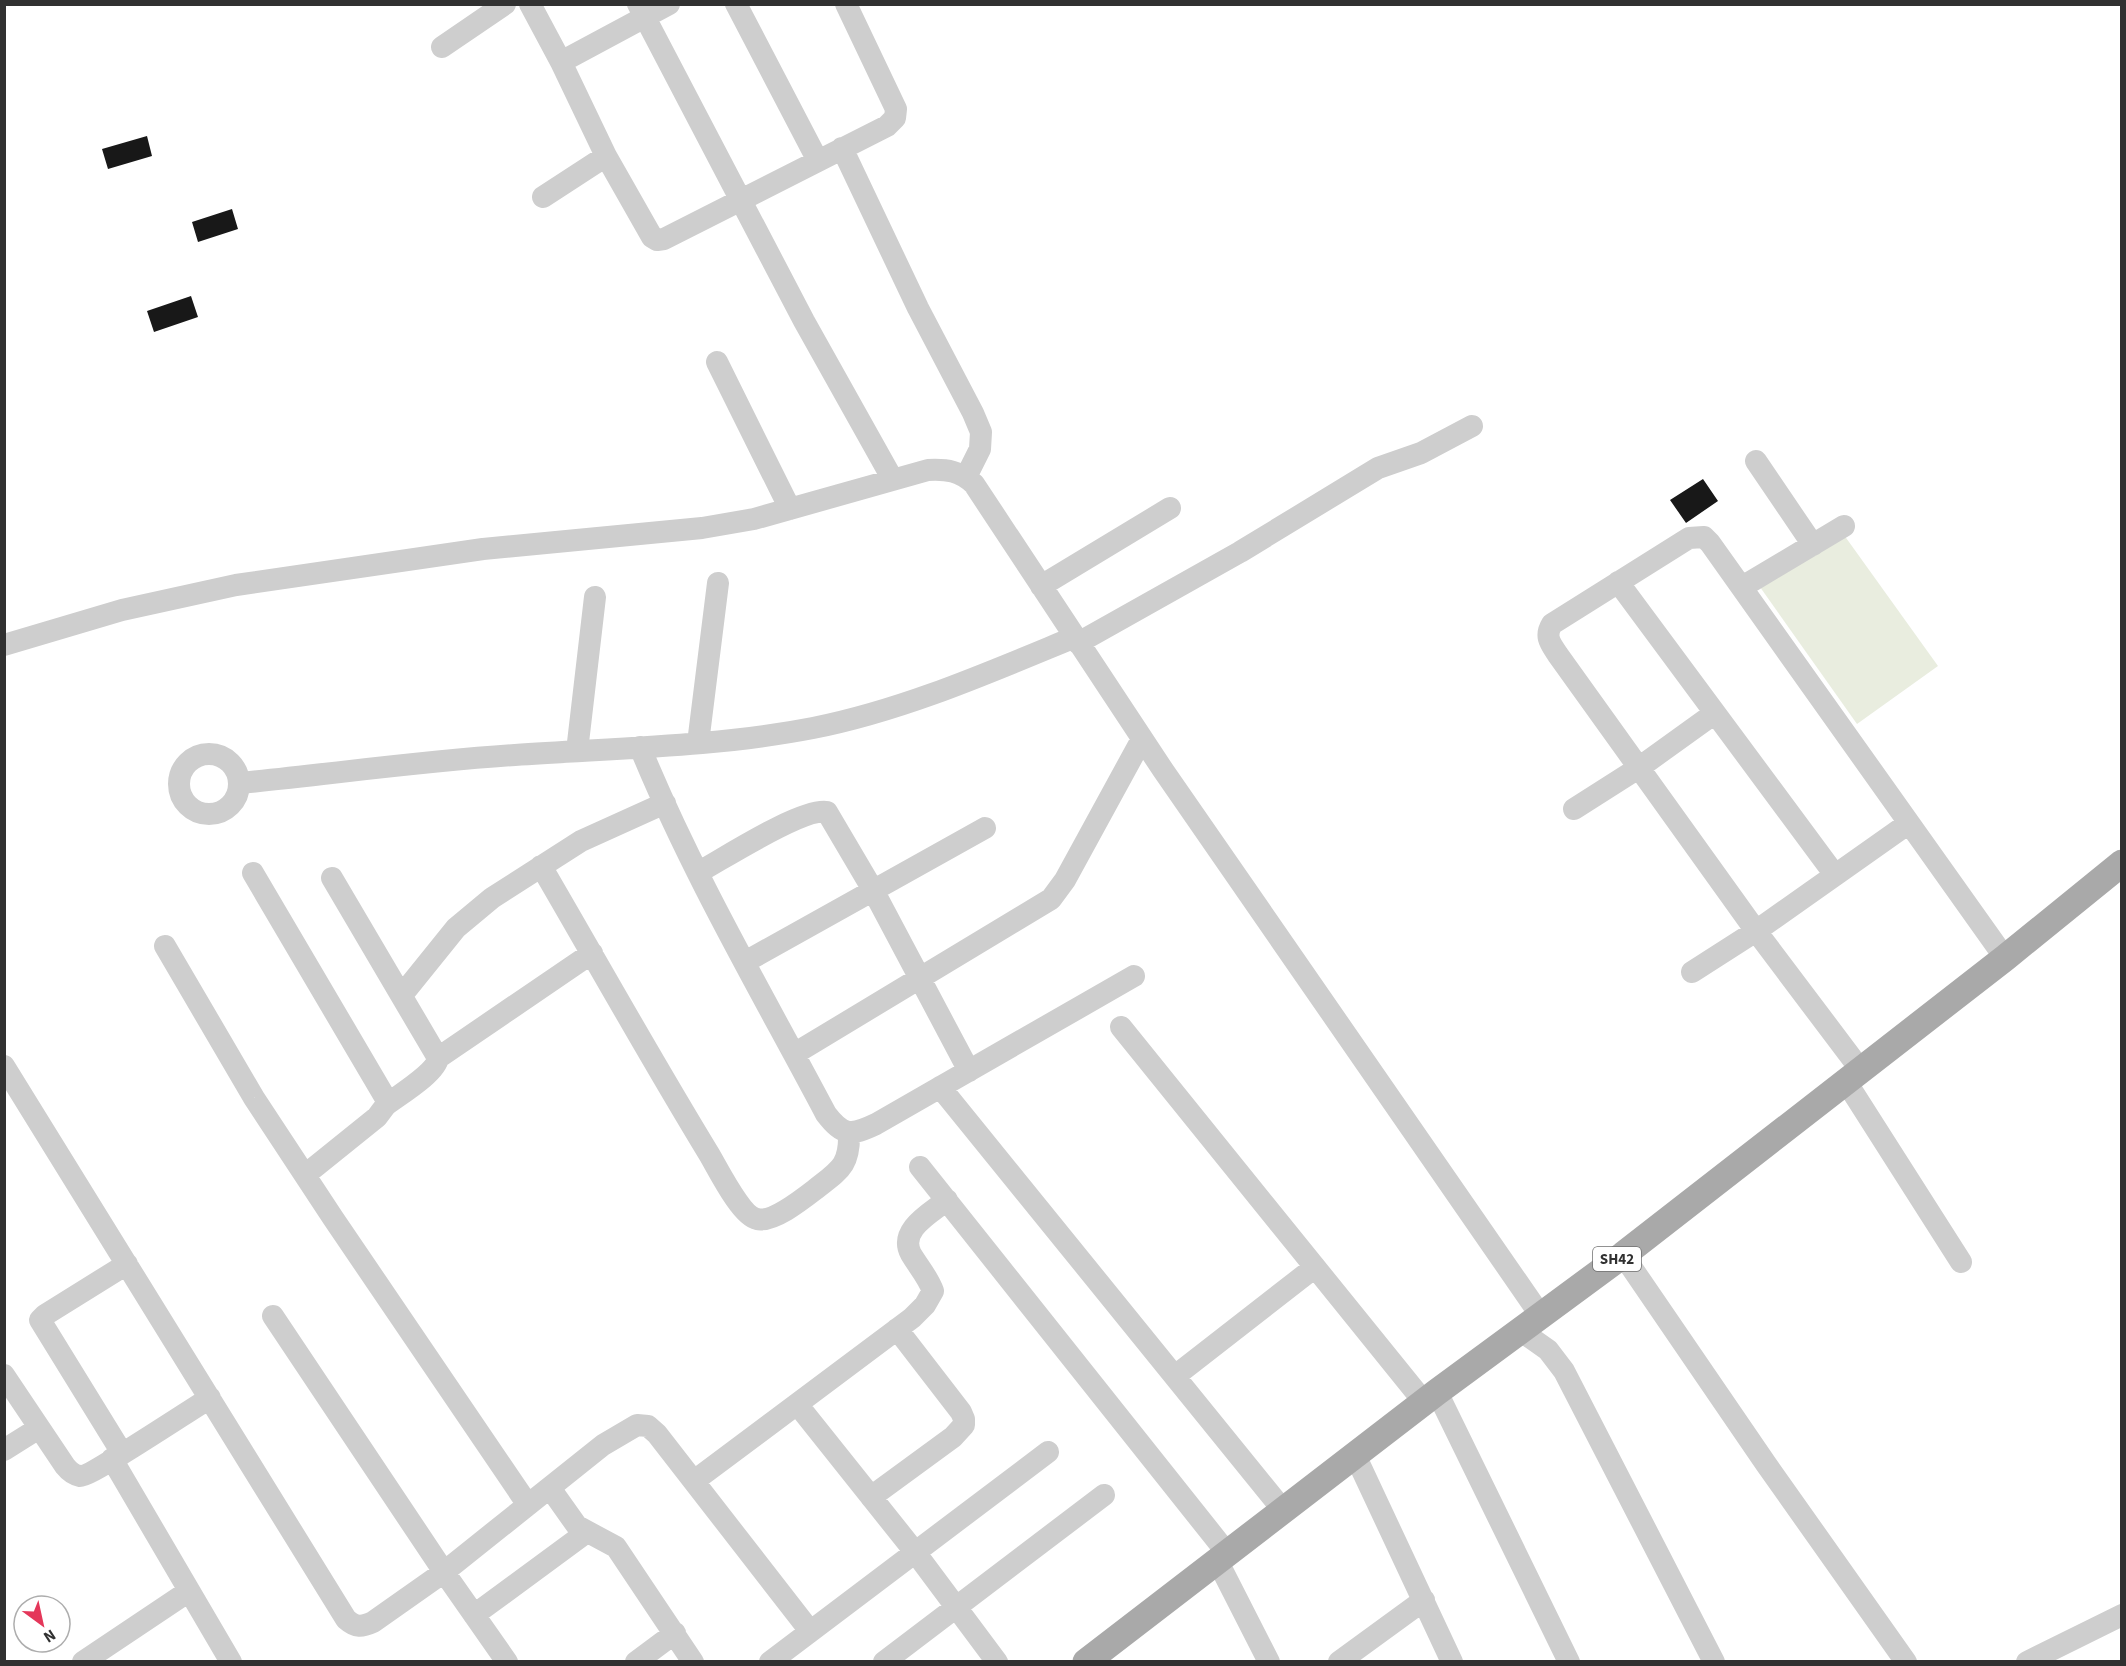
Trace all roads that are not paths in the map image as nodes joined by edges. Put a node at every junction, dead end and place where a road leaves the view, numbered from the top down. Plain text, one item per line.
1 (505, 4) edge
2 (530, 4) edge
3 (669, 4) edge
4 (736, 4) edge
5 (846, 4) edge
6 (641, 11) edge
7 (442, 47) dead end
8 (561, 62) junction
9 (842, 148) junction
10 (606, 156) junction
11 (818, 160) junction
12 (543, 197) dead end
13 (740, 200) junction
14 (717, 362) dead end
15 (1472, 426) dead end
16 (1756, 461) dead end
17 (966, 477) junction
18 (893, 480) junction
19 (1170, 508) dead end
20 (790, 509) junction
21 (1844, 526) dead end
22 (1813, 545) junction
23 (1618, 582) junction
24 (718, 583) dead end
25 (1041, 586) junction
26 (1742, 587) junction
27 (595, 597) dead end
28 (1076, 640) junction
29 (6, 642) edge
30 (1715, 713) junction
31 (1142, 739) junction
32 (698, 743) junction
33 (640, 747) junction
34 (577, 751) junction
35 (1640, 767) junction
36 (240, 783) dead end
37 (664, 803) junction
38 (1574, 809) dead end
39 (1909, 823) junction
40 (985, 828) dead end
41 (2121, 863) edge
42 (541, 866) junction
43 (699, 872) junction
44 (253, 873) dead end
45 (1835, 875) junction
46 (332, 878) dead end
47 (873, 891) junction
48 (1756, 931) junction
49 (165, 946) dead end
50 (592, 953) junction
51 (2005, 958) junction
52 (745, 962) junction
53 (1692, 972) dead end
54 (1134, 976) dead end
55 (920, 978) junction
56 (402, 995) junction
57 (1121, 1027) dead end
58 (794, 1054) junction
59 (438, 1058) junction
60 (4, 1066) edge
61 (969, 1071) junction
62 (1853, 1075) junction
63 (940, 1087) junction
64 (386, 1105) junction
65 (849, 1133) junction
66 (920, 1167) dead end
67 (305, 1175) junction
68 (947, 1200) junction
69 (1623, 1255) junction
70 (1961, 1262) dead end
71 (128, 1264) junction
72 (1315, 1268) junction
73 (273, 1316) dead end
74 (1531, 1324) junction
75 (897, 1329) junction
76 (4, 1375) edge
77 (1175, 1376) junction
78 (1431, 1397) junction
79 (210, 1398) junction
80 (797, 1404) junction
81 (39, 1428) junction
82 (4, 1450) edge
83 (1048, 1452) dead end
84 (1355, 1455) junction
85 (117, 1456) junction
86 (694, 1481) junction
87 (550, 1488) junction
88 (1104, 1495) dead end
89 (871, 1497) junction
90 (528, 1505) junction
91 (1283, 1510) junction
92 (587, 1532) junction
93 (915, 1552) junction
94 (1222, 1557) junction
95 (444, 1572) junction
96 (189, 1591) junction
97 (1424, 1600) junction
98 (957, 1608) junction
99 (474, 1615) junction
100 (2121, 1615) edge
101 (810, 1631) junction
102 (675, 1633) junction
103 (1099, 1656) edge
104 (83, 1662) edge
105 (231, 1662) edge
106 (507, 1662) edge
107 (636, 1662) edge
108 (693, 1662) edge
109 (770, 1662) edge
110 (884, 1662) edge
111 (996, 1662) edge
112 (1269, 1662) edge
113 (1340, 1662) edge
114 (1452, 1662) edge
115 (1569, 1662) edge
116 (1714, 1662) edge
117 (1906, 1662) edge
118 (2027, 1662) edge

1 - 7 street
2 - 8 street
3 - 6 street
4 - 11 street
5 - 9 street
6 - 8 street
6 - 13 street
8 - 10 street
9 - 11 street
9 - 17 street
10 - 12 street
10 - 13 street
11 - 13 street
13 - 18 street
14 - 20 street
15 - 28 street
16 - 22 street
17 - 18 street
17 - 25 street
18 - 20 street
19 - 25 street
20 - 29 street
21 - 22 street
22 - 26 street
23 - 26 street
23 - 30 street
23 - 35 street
24 - 32 street
25 - 28 street
26 - 39 street
27 - 34 street
28 - 31 street
28 - 32 street
30 - 35 street
30 - 45 street
31 - 55 street
31 - 74 street
32 - 33 street
33 - 34 street
33 - 37 street
34 - 36 street
35 - 38 street
35 - 48 street
37 - 42 street
37 - 43 street
39 - 45 street
39 - 51 street
40 - 47 street
41 - 51 main road, SH42
42 - 50 street
42 - 56 street
43 - 47 street
43 - 52 street
44 - 64 street
45 - 48 street
46 - 56 street
47 - 52 street
47 - 55 street
48 - 53 street
48 - 62 street
49 - 67 street
50 - 59 street
50 - 65 street
51 - 62 main road, SH42
52 - 58 street
54 - 61 street
55 - 58 street
55 - 61 street
56 - 59 street
57 - 72 street
58 - 65 street
59 - 64 street
60 - 71 street
61 - 63 street
62 - 69 main road, SH42
62 - 70 street
63 - 65 street
63 - 77 street
64 - 67 street
66 - 68 street
67 - 90 street
68 - 75 street
68 - 94 street
69 - 74 main road, SH42
69 - 117 street
71 - 79 street
71 - 85 street
72 - 77 street
72 - 78 street
73 - 95 street
74 - 78 main road, SH42
74 - 116 street
75 - 80 street
75 - 89 street
76 - 81 street
77 - 91 street
78 - 84 main road, SH42
78 - 115 street
79 - 85 street
79 - 95 street
80 - 86 street
80 - 89 street
81 - 82 street
81 - 85 street
83 - 93 street
84 - 91 main road, SH42
84 - 97 street
85 - 96 street
86 - 87 street
86 - 101 street
87 - 90 street
87 - 92 street
88 - 98 street
89 - 93 street
90 - 95 street
91 - 94 main road, SH42
92 - 99 street
92 - 102 street
93 - 98 street
93 - 101 street
94 - 103 main road, SH42
94 - 112 street
95 - 99 street
96 - 104 street
96 - 105 street
97 - 113 street
97 - 114 street
98 - 110 street
98 - 111 street
99 - 106 street
100 - 118 street
101 - 109 street
102 - 107 street
102 - 108 street

